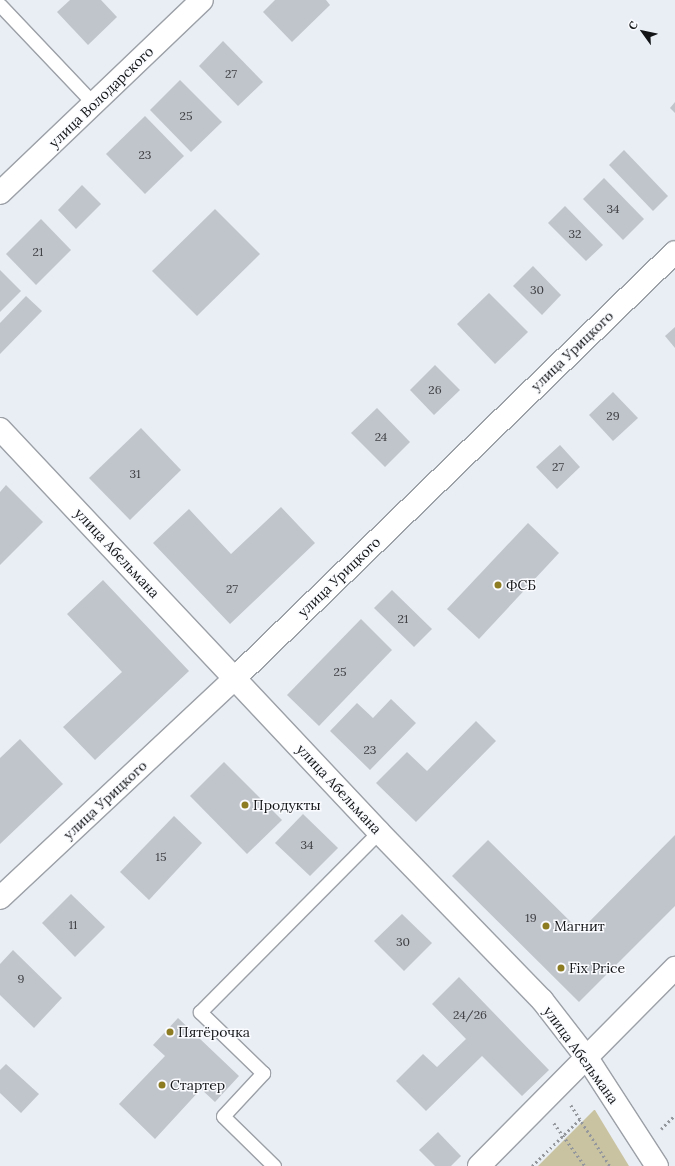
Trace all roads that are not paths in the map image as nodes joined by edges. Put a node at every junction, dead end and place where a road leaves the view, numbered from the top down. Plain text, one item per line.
1 (202, 0) edge
2 (0, 5) edge
3 (94, 104) junction
4 (0, 193) edge
5 (675, 252) edge
6 (0, 429) edge
7 (235, 678) junction
8 (379, 832) junction
9 (0, 898) edge
10 (675, 968) edge
11 (586, 1058) junction
12 (274, 1166) edge
13 (479, 1166) edge
14 (657, 1166) edge

1 - 3 street, улица Володарского
2 - 3 lane
3 - 4 street, улица Володарского
5 - 7 street, улица Урицкого
6 - 7 street, улица Абельмана
7 - 8 street, улица Абельмана
7 - 9 street, улица Урицкого
8 - 11 street, улица Абельмана
8 - 12 lane
10 - 11 street
11 - 13 street
11 - 14 street, улица Абельмана

